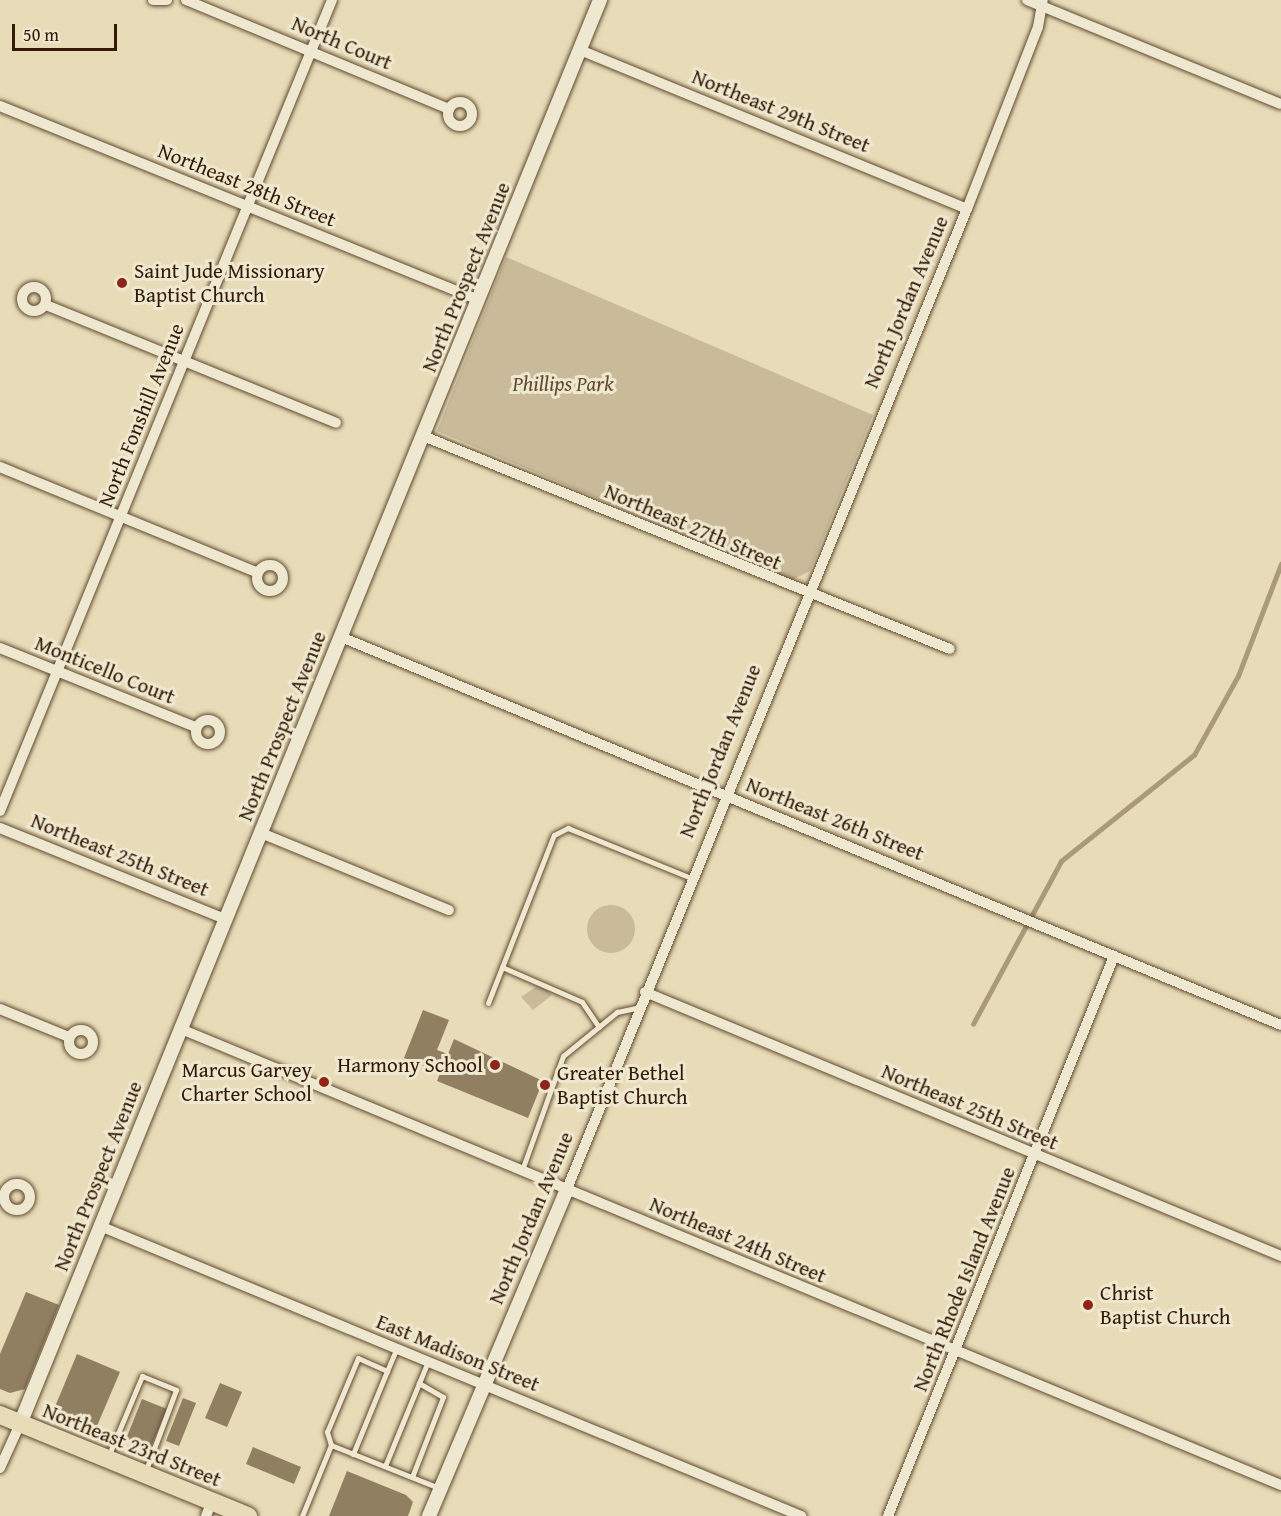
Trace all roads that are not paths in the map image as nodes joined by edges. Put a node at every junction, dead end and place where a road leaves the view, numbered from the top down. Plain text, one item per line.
1 (153, 0) edge
2 (167, 0) edge
3 (186, 0) edge
4 (332, 0) edge
5 (600, 0) edge
6 (1028, 0) edge
7 (1042, 3) edge
8 (580, 50) junction
9 (311, 51) junction
10 (1281, 104) edge
11 (0, 106) edge
12 (449, 109) dead end
13 (247, 207) junction
14 (967, 209) junction
15 (479, 300) junction
16 (46, 304) dead end
17 (184, 361) junction
18 (336, 423) dead end
19 (423, 436) junction
20 (0, 467) edge
21 (121, 516) junction
22 (258, 573) dead end
23 (807, 593) junction
24 (341, 637) junction
25 (0, 648) edge
26 (950, 649) dead end
27 (57, 671) junction
28 (196, 727) dead end
29 (724, 795) junction
30 (0, 811) edge
31 (0, 828) edge
32 (261, 833) junction
33 (691, 878) junction
34 (449, 910) dead end
35 (225, 919) junction
36 (1114, 956) junction
37 (502, 967) junction
38 (645, 992) junction
39 (488, 1003) dead end
40 (640, 1007) junction
41 (0, 1009) edge
42 (1281, 1025) edge
43 (598, 1026) junction
44 (181, 1029) junction
45 (69, 1037) dead end
46 (1035, 1155) junction
47 (522, 1170) junction
48 (567, 1189) junction
49 (100, 1226) junction
50 (1281, 1256) edge
51 (397, 1348) junction
52 (954, 1353) junction
53 (428, 1361) junction
54 (387, 1371) junction
55 (419, 1383) junction
56 (484, 1384) junction
57 (0, 1415) edge
58 (20, 1424) junction
59 (331, 1444) junction
60 (353, 1454) junction
61 (3, 1456) edge
62 (107, 1458) junction
63 (385, 1466) junction
64 (0, 1468) edge
65 (145, 1474) junction
66 (412, 1477) junction
67 (1281, 1485) edge
68 (441, 1489) junction
69 (209, 1509) edge
70 (248, 1516) edge
71 (302, 1516) edge
72 (429, 1516) edge
73 (801, 1516) edge
74 (888, 1516) edge

1 - 2 street
3 - 9 street, North Court
4 - 9 street, North Fonshill Avenue
5 - 8 street, North Prospect Avenue
6 - 7 street
7 - 10 street
7 - 14 street, North Jordan Avenue
8 - 14 street, Northeast 29th Street
8 - 15 street, North Prospect Avenue
9 - 12 street, North Court
9 - 13 street, North Fonshill Avenue
11 - 13 street, Northeast 28th Street
13 - 15 street, Northeast 28th Street
13 - 17 street, North Fonshill Avenue
14 - 23 street, North Jordan Avenue
15 - 19 street, North Prospect Avenue
16 - 17 street
17 - 18 street
17 - 21 street, North Fonshill Avenue
19 - 23 street, Northeast 27th Street
19 - 24 street, North Prospect Avenue
20 - 21 street
21 - 22 street
21 - 27 street, North Fonshill Avenue
23 - 26 street, Northeast 27th Street
23 - 29 street, North Jordan Avenue
24 - 29 street, Northeast 26th Street
24 - 32 street, North Prospect Avenue
25 - 27 street, Monticello Court
27 - 28 street, Monticello Court
27 - 30 street, North Fonshill Avenue
29 - 33 street, North Jordan Avenue
29 - 36 street, Northeast 26th Street
31 - 35 street, Northeast 25th Street
32 - 34 street
32 - 35 street, North Prospect Avenue
33 - 37 lane
33 - 38 street, North Jordan Avenue
35 - 44 street, North Prospect Avenue
36 - 42 street, Northeast 26th Street
36 - 46 street, North Rhode Island Avenue
37 - 39 lane
37 - 43 lane
38 - 40 street, North Jordan Avenue
38 - 46 street, Northeast 25th Street
40 - 43 lane
40 - 48 street, North Jordan Avenue
41 - 45 street
43 - 47 lane
44 - 47 street, Northeast 24th Street
44 - 49 street, North Prospect Avenue
46 - 50 street, Northeast 25th Street
46 - 52 street, North Rhode Island Avenue
47 - 48 street, Northeast 24th Street
48 - 52 street, Northeast 24th Street
48 - 56 street, North Jordan Avenue
49 - 51 street, East Madison Street
49 - 58 street, North Prospect Avenue
51 - 53 street, East Madison Street
51 - 54 lane
52 - 67 street, Northeast 24th Street
52 - 74 street, North Rhode Island Avenue
53 - 55 lane
53 - 56 street, East Madison Street
54 - 59 lane
54 - 60 lane
55 - 63 lane
55 - 66 lane
56 - 68 street, North Jordan Avenue
56 - 73 street, East Madison Street
57 - 58 main road, Northeast 23rd Street
58 - 61 street, North Prospect Avenue
58 - 62 main road, Northeast 23rd Street
59 - 60 lane
59 - 71 lane
60 - 63 lane
61 - 64 street, North Prospect Avenue
62 - 65 main road, Northeast 23rd Street
62 - 65 lane
63 - 66 lane
65 - 69 main road, Northeast 23rd Street
66 - 68 lane
68 - 72 street, North Jordan Avenue
69 - 70 main road, Northeast 23rd Street

